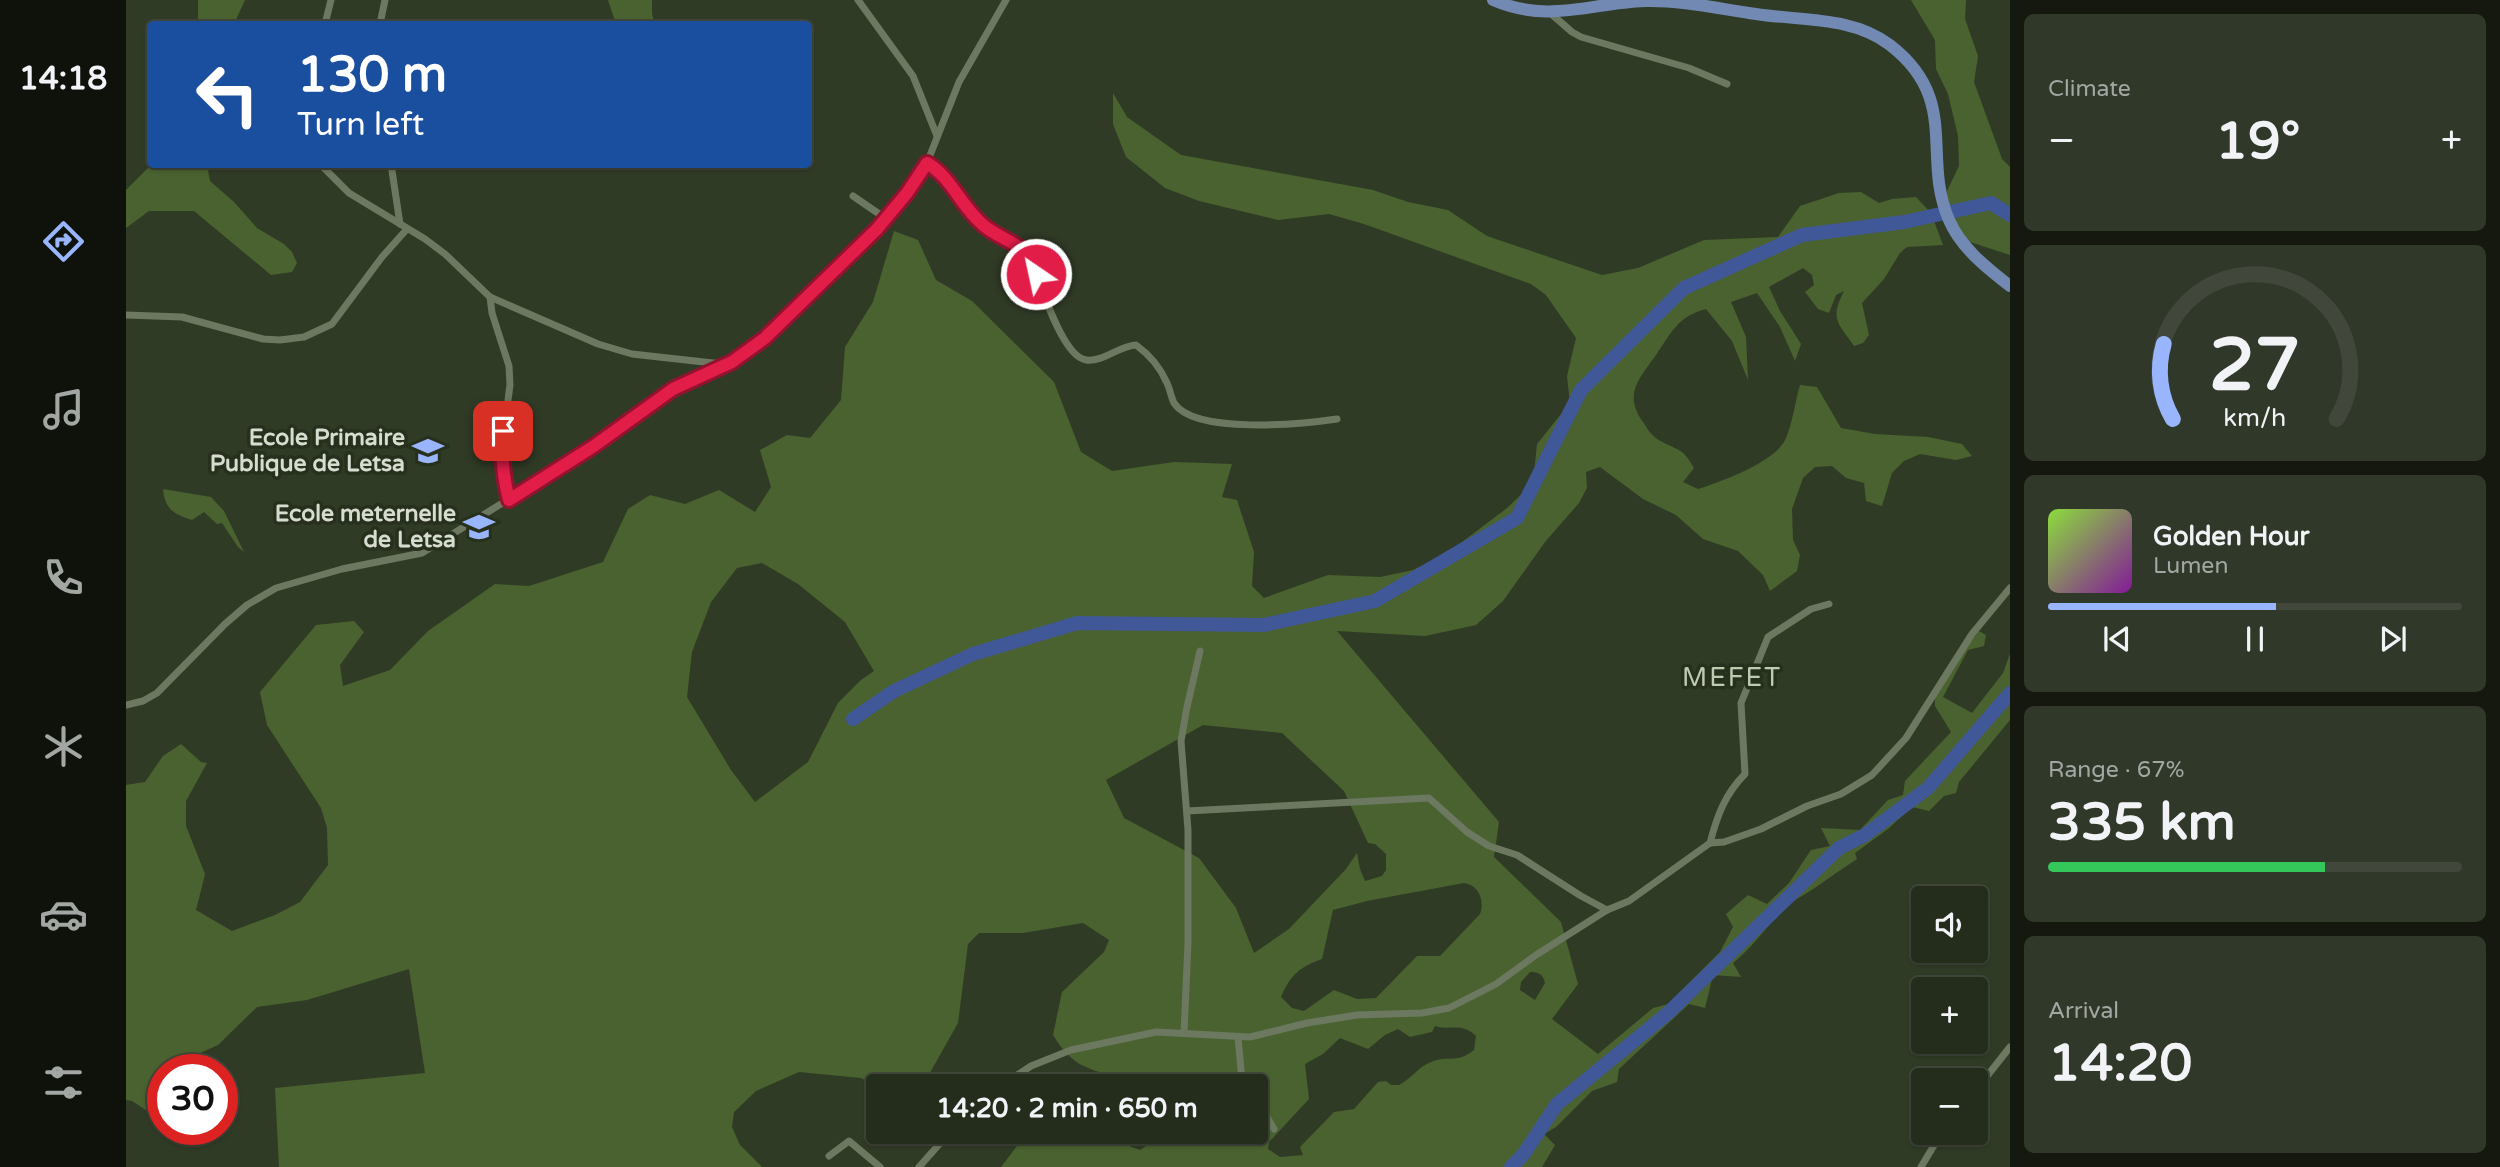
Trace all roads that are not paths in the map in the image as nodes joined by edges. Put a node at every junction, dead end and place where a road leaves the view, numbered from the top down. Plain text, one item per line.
1 (331, 0) edge
2 (385, 0) edge
3 (858, 0) edge
4 (1006, 0) edge
5 (1493, 0) edge
6 (1548, 12) junction
7 (326, 21) edge
8 (381, 21) edge
9 (1727, 84) dead end
10 (937, 136) junction
11 (927, 163) junction
12 (324, 168) edge
13 (392, 168) edge
14 (853, 196) dead end
15 (885, 218) junction
16 (400, 225) junction
17 (407, 229) junction
18 (2010, 286) edge
19 (490, 297) junction
20 (126, 315) edge
21 (724, 365) junction
22 (1337, 419) dead end
23 (509, 500) junction
24 (2010, 588) edge
25 (1829, 604) dead end
26 (1200, 651) dead end
27 (126, 705) edge
28 (1187, 811) junction
29 (1710, 843) junction
30 (1607, 910) junction
31 (1184, 1033) junction
32 (1238, 1037) junction
33 (2010, 1047) edge
34 (1019, 1074) edge
35 (1241, 1074) edge
36 (1988, 1075) edge
37 (1268, 1119) edge
38 (1274, 1129) dead end
39 (939, 1144) edge
40 (1934, 1145) edge
41 (829, 1156) dead end
42 (880, 1167) edge
43 (919, 1167) edge
44 (1921, 1167) edge

1 - 7 street
2 - 8 street
3 - 10 street
4 - 10 street
5 - 6 main road
6 - 9 street
6 - 18 main road
10 - 11 street
11 - 15 street
11 - 22 street
12 - 16 street
13 - 16 street
14 - 15 street
15 - 21 street
16 - 17 street
17 - 19 street
17 - 20 street
19 - 21 street
19 - 23 street
21 - 23 street
23 - 27 street
24 - 29 street
25 - 29 street
26 - 28 street
28 - 30 street
28 - 31 street
29 - 30 street
30 - 32 street
31 - 32 street
31 - 34 street
32 - 35 street
33 - 36 street
37 - 38 street
39 - 43 street
40 - 44 street
41 - 42 street

